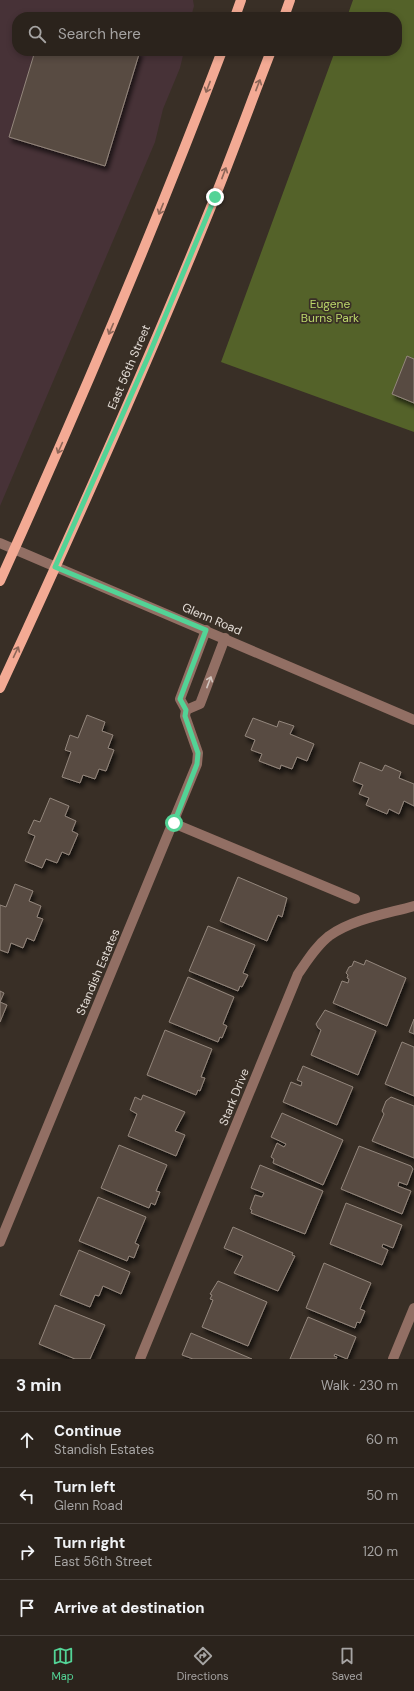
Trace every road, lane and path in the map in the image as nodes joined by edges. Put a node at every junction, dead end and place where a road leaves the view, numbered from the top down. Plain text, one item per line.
1 (241, 0) edge
2 (290, 0) edge
3 (237, 12) edge
4 (286, 12) edge
5 (220, 56) edge
6 (269, 56) edge
7 (0, 543) edge
8 (14, 550) junction
9 (55, 567) junction
10 (0, 581) edge
11 (206, 630) junction
12 (225, 638) junction
13 (0, 688) edge
14 (186, 710) junction
15 (414, 720) edge
16 (174, 823) junction
17 (356, 899) dead end
18 (414, 906) edge
19 (0, 1242) edge
20 (414, 1308) edge
21 (140, 1359) edge
22 (394, 1359) edge

1 - 3 main road
2 - 4 main road
5 -> 8 main road
9 -> 6 main road, East 56th Street
7 - 8 street, Glenn Road
8 - 9 street, Glenn Road
8 - 10 main road
9 - 11 street, Glenn Road
13 -> 9 main road, East 56th Street
11 - 12 street, Glenn Road
11 - 14 street, Standish Estates
14 -> 12 street
12 - 15 street, Glenn Road
14 - 16 street, Standish Estates
16 - 17 street
16 - 19 street, Standish Estates
18 - 21 street, Stark Drive
20 - 22 street

